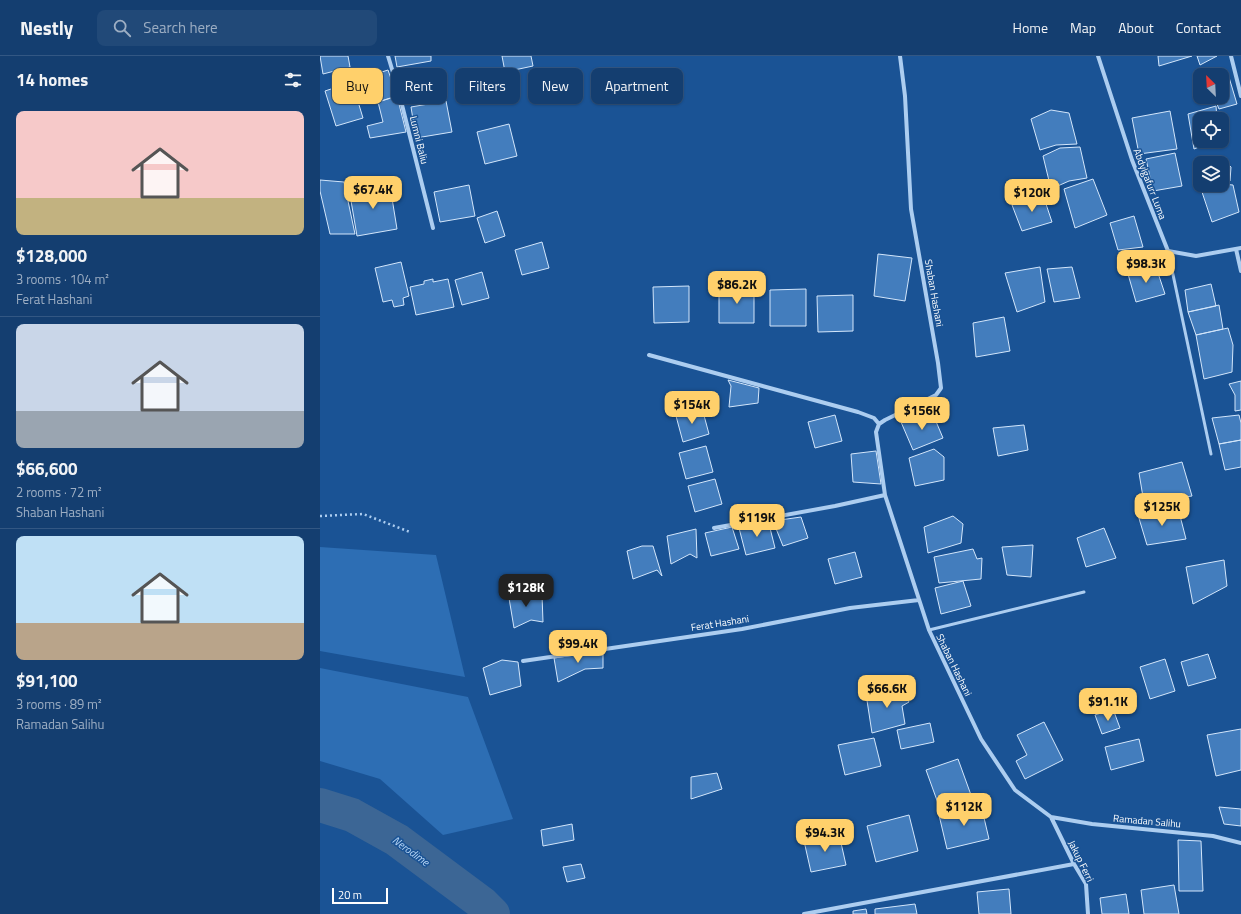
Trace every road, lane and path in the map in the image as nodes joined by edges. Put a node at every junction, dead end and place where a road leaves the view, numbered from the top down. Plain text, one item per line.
1 (388, 56) edge
2 (900, 56) edge
3 (1098, 56) edge
4 (1231, 56) edge
5 (1241, 96) edge
6 (433, 228) dead end
7 (1239, 248) edge
8 (1168, 251) junction
9 (1241, 271) edge
10 (649, 355) dead end
11 (879, 424) junction
12 (1211, 454) dead end
13 (885, 495) junction
14 (320, 516) edge
15 (714, 528) dead end
16 (410, 532) dead end
17 (1084, 592) dead end
18 (919, 600) junction
19 (929, 630) junction
20 (524, 661) dead end
21 (1051, 817) junction
22 (1241, 843) edge
23 (1074, 864) junction
24 (804, 914) edge
25 (1088, 914) edge

1 - 6 street, Lumni Baliu
2 - 11 street, Shaban Hashani
3 - 8 street, Abdylgafurr Luma
4 - 5 street
7 - 8 street
7 - 9 street
8 - 12 lane
10 - 11 street
11 - 13 street, Shaban Hashani
13 - 15 street
13 - 18 street, Shaban Hashani
14 - 16 path
17 - 19 lane
18 - 19 street, Shaban Hashani
18 - 20 street, Ferat Hashani
19 - 21 street, Shaban Hashani
21 - 22 street, Ramadan Salihu
21 - 23 street, Jakup Ferri
23 - 24 street
23 - 25 street, Jakup Ferri

